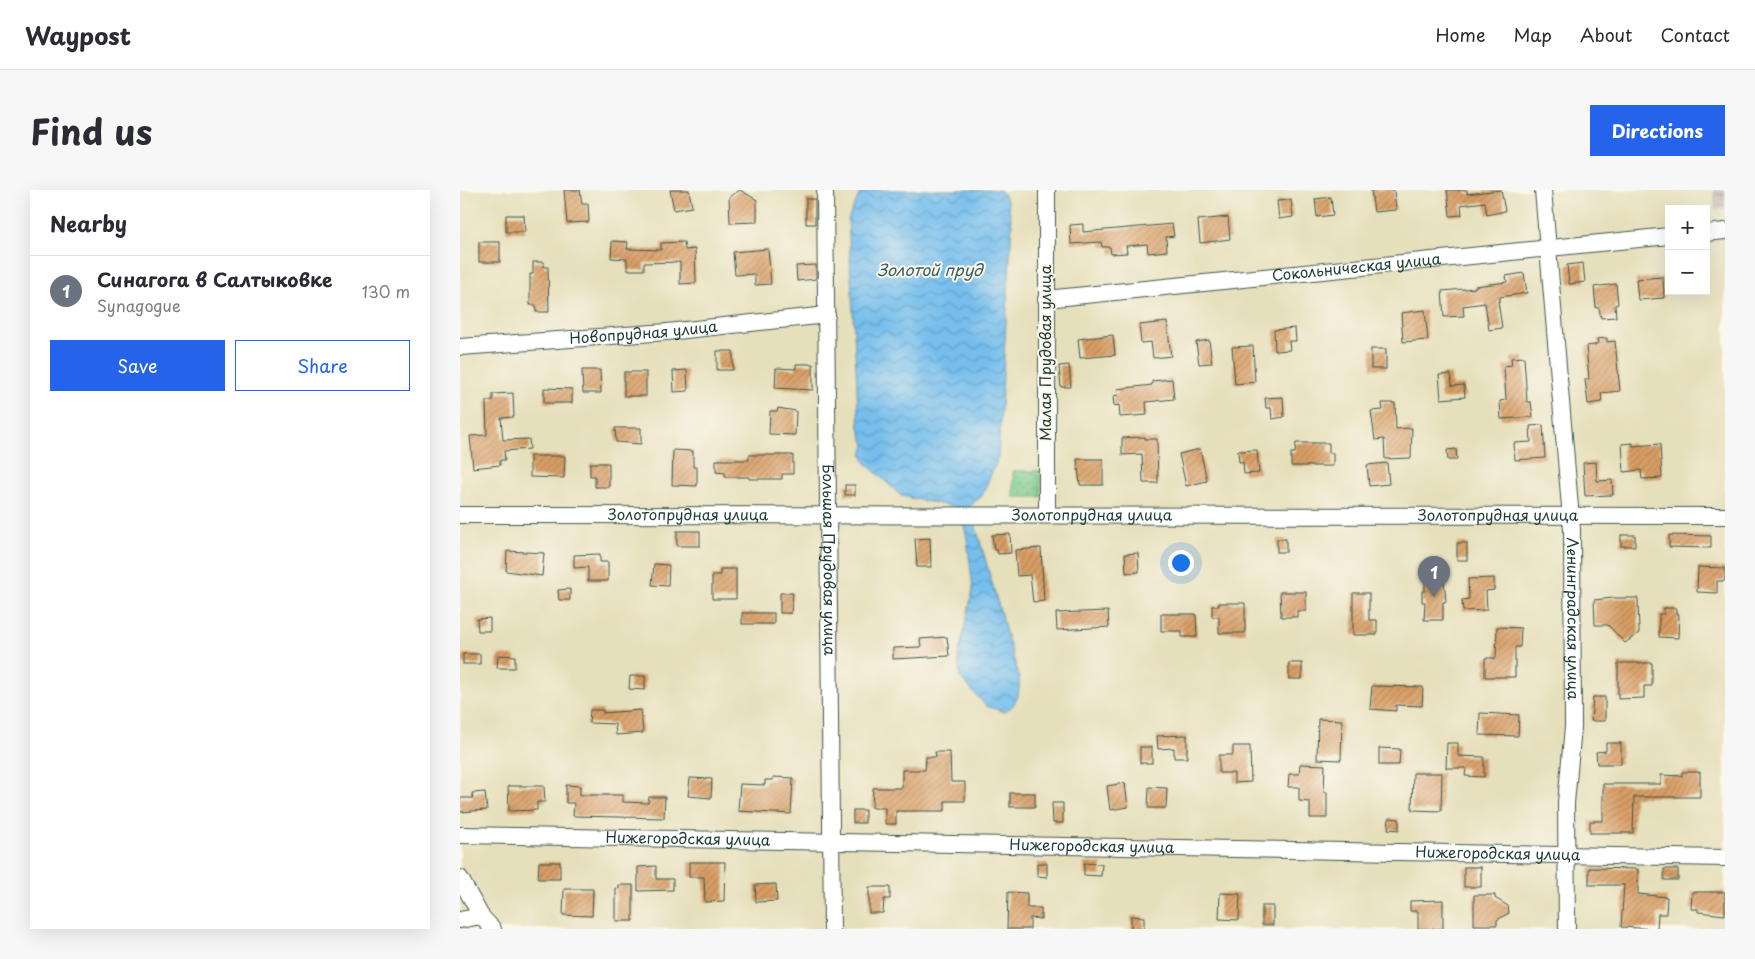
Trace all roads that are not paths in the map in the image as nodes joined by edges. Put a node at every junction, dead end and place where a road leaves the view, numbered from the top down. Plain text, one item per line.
1 (826, 190) edge
2 (1047, 190) edge
3 (1543, 190) edge
4 (1725, 232) edge
5 (1710, 233) edge
6 (1665, 236) edge
7 (1547, 247) junction
8 (1046, 299) junction
9 (827, 315) junction
10 (460, 347) edge
11 (460, 515) edge
12 (828, 515) junction
13 (1047, 515) junction
14 (1571, 516) junction
15 (1725, 516) edge
16 (460, 835) edge
17 (832, 843) junction
18 (1566, 856) junction
19 (1725, 858) edge
20 (460, 878) edge
21 (481, 916) junction
22 (460, 920) edge
23 (493, 929) edge
24 (832, 929) edge
25 (1567, 929) edge

1 - 9 street, Большая Прудовая улица
2 - 8 street, Малая Прудовая улица
3 - 7 street, Ленинградская улица
4 - 5 street
6 - 7 street, Сокольническая улица
7 - 8 street, Сокольническая улица
7 - 14 street, Ленинградская улица
8 - 13 street, Малая Прудовая улица
9 - 10 street, Новопрудная улица
9 - 12 street, Большая Прудовая улица
11 - 12 street, Золотопрудная улица
12 - 13 street, Золотопрудная улица
12 - 17 street, Большая Прудовая улица
13 - 14 street, Золотопрудная улица
14 - 15 street, Золотопрудная улица
14 - 18 street, Ленинградская улица
16 - 17 street, Нижегородская улица
17 - 18 street, Нижегородская улица
17 - 24 street, Большая Прудовая улица
18 - 19 street, Нижегородская улица
18 - 25 street, Ленинградская улица
20 - 21 street
21 - 22 street
21 - 23 street

